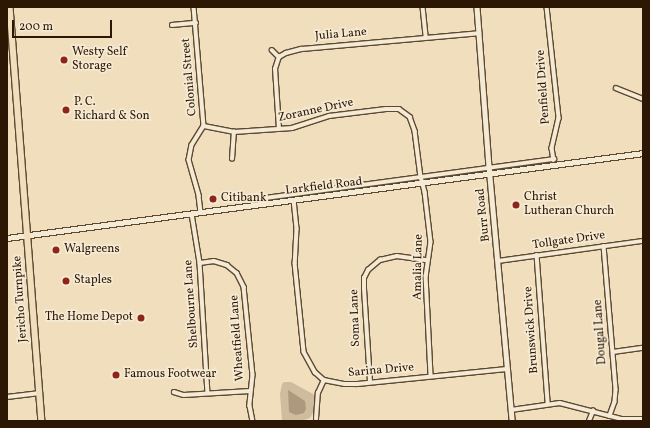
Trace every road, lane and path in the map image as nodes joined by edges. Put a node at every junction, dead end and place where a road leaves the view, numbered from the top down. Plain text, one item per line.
1 (10, 7) edge
2 (194, 7) edge
3 (423, 7) edge
4 (477, 7) edge
5 (547, 7) edge
6 (196, 23) junction
7 (172, 25) dead end
8 (479, 32) junction
9 (426, 37) junction
10 (272, 50) dead end
11 (279, 57) junction
12 (616, 88) dead end
13 (643, 99) edge
14 (204, 126) junction
15 (279, 129) junction
16 (234, 132) junction
17 (643, 153) edge
18 (232, 159) dead end
19 (554, 159) junction
20 (555, 165) junction
21 (490, 171) junction
22 (421, 177) junction
23 (423, 184) junction
24 (258, 199) dead end
25 (294, 200) junction
26 (201, 212) junction
27 (192, 214) junction
28 (28, 236) junction
29 (7, 238) edge
30 (643, 241) edge
31 (604, 246) junction
32 (537, 256) junction
33 (427, 260) junction
34 (498, 261) junction
35 (200, 263) junction
36 (643, 348) edge
37 (613, 352) junction
38 (507, 368) junction
39 (431, 376) junction
40 (324, 380) junction
41 (370, 382) junction
42 (250, 391) junction
43 (174, 392) dead end
44 (40, 393) junction
45 (208, 393) junction
46 (7, 397) edge
47 (548, 403) junction
48 (511, 410) junction
49 (593, 411) junction
50 (610, 416) junction
51 (316, 419) dead end
52 (643, 419) edge
53 (42, 421) edge
54 (252, 421) edge
55 (512, 421) edge
56 (589, 421) edge

1 - 28 main road, Jericho Turnpike
2 - 6 street, Colonial Street
3 - 9 street
4 - 8 street, Burr Road
5 - 19 street, Penfield Drive
6 - 7 street
6 - 14 street, Colonial Street
8 - 9 street, Julia Lane
8 - 21 street, Burr Road
9 - 11 street, Julia Lane
10 - 11 street
11 - 15 street
12 - 13 street
14 - 16 street, Zoranne Drive
14 - 26 street, Colonial Street
15 - 16 street, Zoranne Drive
15 - 22 street, Zoranne Drive
16 - 18 street
17 - 20 main road, Larkfield Road
19 - 20 street, Penfield Drive
19 - 21 street, Larkfield Road
20 - 21 main road, Larkfield Road
21 - 22 street, Larkfield Road
21 - 23 main road, Larkfield Road
21 - 34 street, Burr Road
22 - 23 street, Zoranne Drive
22 - 24 street, Larkfield Road
23 - 25 main road, Larkfield Road
23 - 33 street, Amalia Lane
25 - 26 main road, Larkfield Road
25 - 40 street
26 - 27 main road, Larkfield Road
27 - 28 main road, Larkfield Road
27 - 35 street, Shelbourne Lane
28 - 29 main road, Larkfield Road
28 - 44 main road, Jericho Turnpike
30 - 31 street, Tollgate Drive
31 - 32 street, Tollgate Drive
31 - 37 street, Dougal Lane
32 - 34 street, Tollgate Drive
32 - 47 street, Brunswick Drive
33 - 39 street, Amalia Lane
33 - 41 street, Soma Lane
34 - 38 street, Burr Road
35 - 42 street, Wheatfield Lane
35 - 45 street, Shelbourne Lane
36 - 37 street
37 - 50 street, Dougal Lane
38 - 39 street, Sarina Drive
38 - 48 street, Burr Road
39 - 41 street, Sarina Drive
40 - 41 street, Sarina Drive
40 - 51 street
42 - 45 street
42 - 54 street, Wheatfield Lane
43 - 45 street
44 - 46 street
44 - 53 main road, Jericho Turnpike
47 - 48 street
47 - 49 street
48 - 55 street, Burr Road
49 - 50 street
49 - 56 street
50 - 52 street

